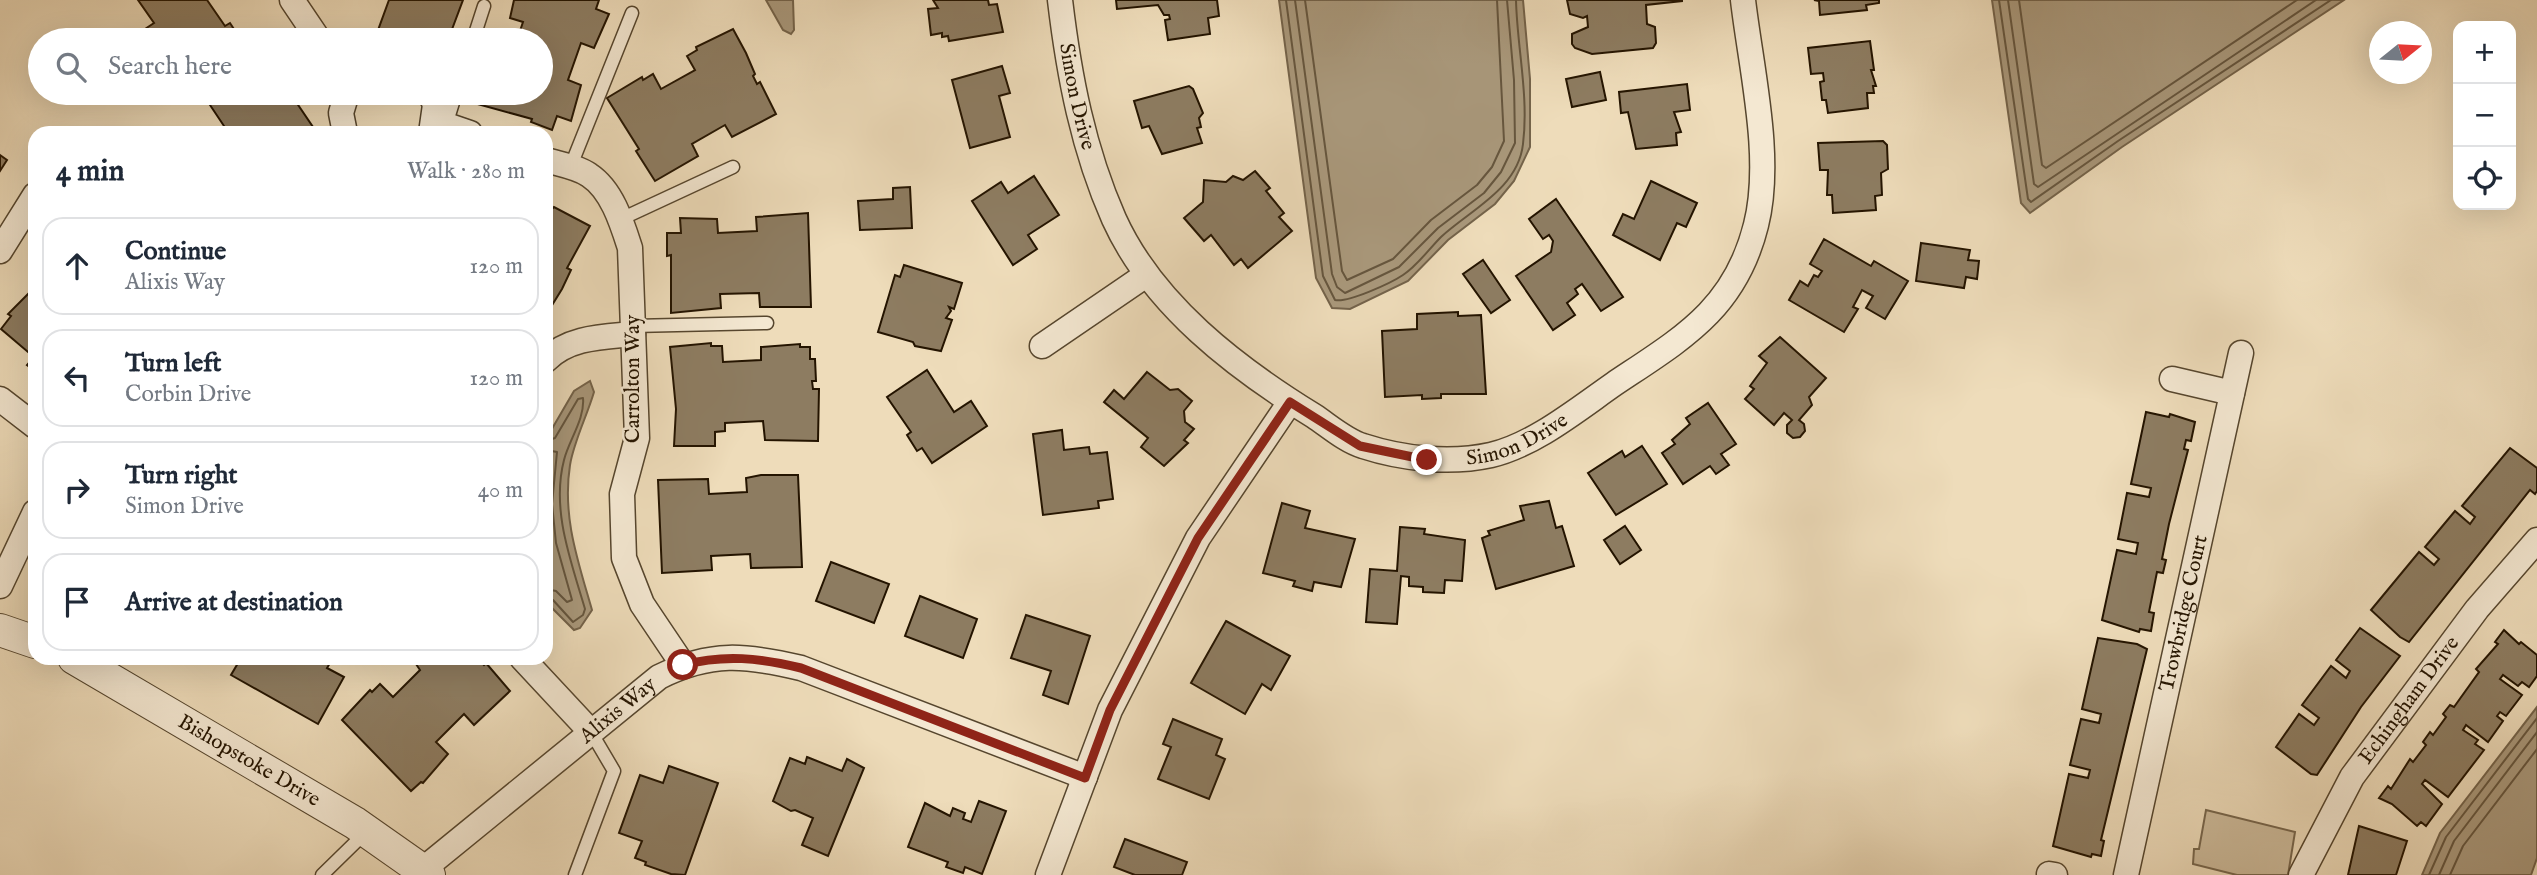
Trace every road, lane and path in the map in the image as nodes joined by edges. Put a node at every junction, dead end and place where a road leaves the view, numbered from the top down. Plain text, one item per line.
1 (292, 0) edge
2 (1060, 0) edge
3 (1743, 0) edge
4 (484, 6) dead end
5 (632, 13) dead end
6 (311, 28) edge
7 (477, 28) edge
8 (343, 105) edge
9 (433, 105) edge
10 (449, 105) edge
11 (344, 126) edge
12 (437, 126) edge
13 (553, 162) edge
14 (733, 167) dead end
15 (570, 168) junction
16 (28, 206) edge
17 (621, 219) junction
18 (0, 251) edge
19 (1146, 275) junction
20 (767, 323) dead end
21 (633, 330) junction
22 (1042, 346) dead end
23 (553, 350) edge
24 (2241, 353) dead end
25 (2172, 379) dead end
26 (2232, 393) junction
27 (0, 399) edge
28 (1290, 402) junction
29 (28, 421) edge
30 (28, 527) edge
31 (2537, 540) edge
32 (0, 586) edge
33 (0, 630) edge
34 (28, 637) edge
35 (86, 665) edge
36 (529, 665) edge
37 (683, 665) junction
38 (591, 732) junction
39 (1085, 778) junction
40 (366, 832) junction
41 (424, 874) edge
42 (322, 875) edge
43 (575, 875) edge
44 (1048, 875) edge
45 (2126, 875) edge
46 (2301, 875) edge

1 - 6 street
2 - 19 street, Simon Drive
3 - 28 street, Simon Drive
4 - 7 lane
5 - 15 lane
8 - 11 street
9 - 12 street
10 - 12 lane
13 - 15 street, Carrolton Way
14 - 17 lane
15 - 17 street, Carrolton Way
16 - 18 street
17 - 21 street, Carrolton Way
19 - 22 street
19 - 28 street, Simon Drive
20 - 21 lane
21 - 23 street
21 - 37 street, Carrolton Way
24 - 26 street, Trowbridge Court
25 - 26 street
26 - 45 street, Trowbridge Court
27 - 29 street
28 - 39 street
30 - 32 street
31 - 46 street, Echingham Drive
33 - 34 street
35 - 40 street, Bishopstoke Drive
36 - 38 street
37 - 38 street, Alixis Way
37 - 39 street, Alixis Way
38 - 41 street, Alixis Way
38 - 43 lane
39 - 44 street
40 - 41 street, Bishopstoke Drive
40 - 42 lane

